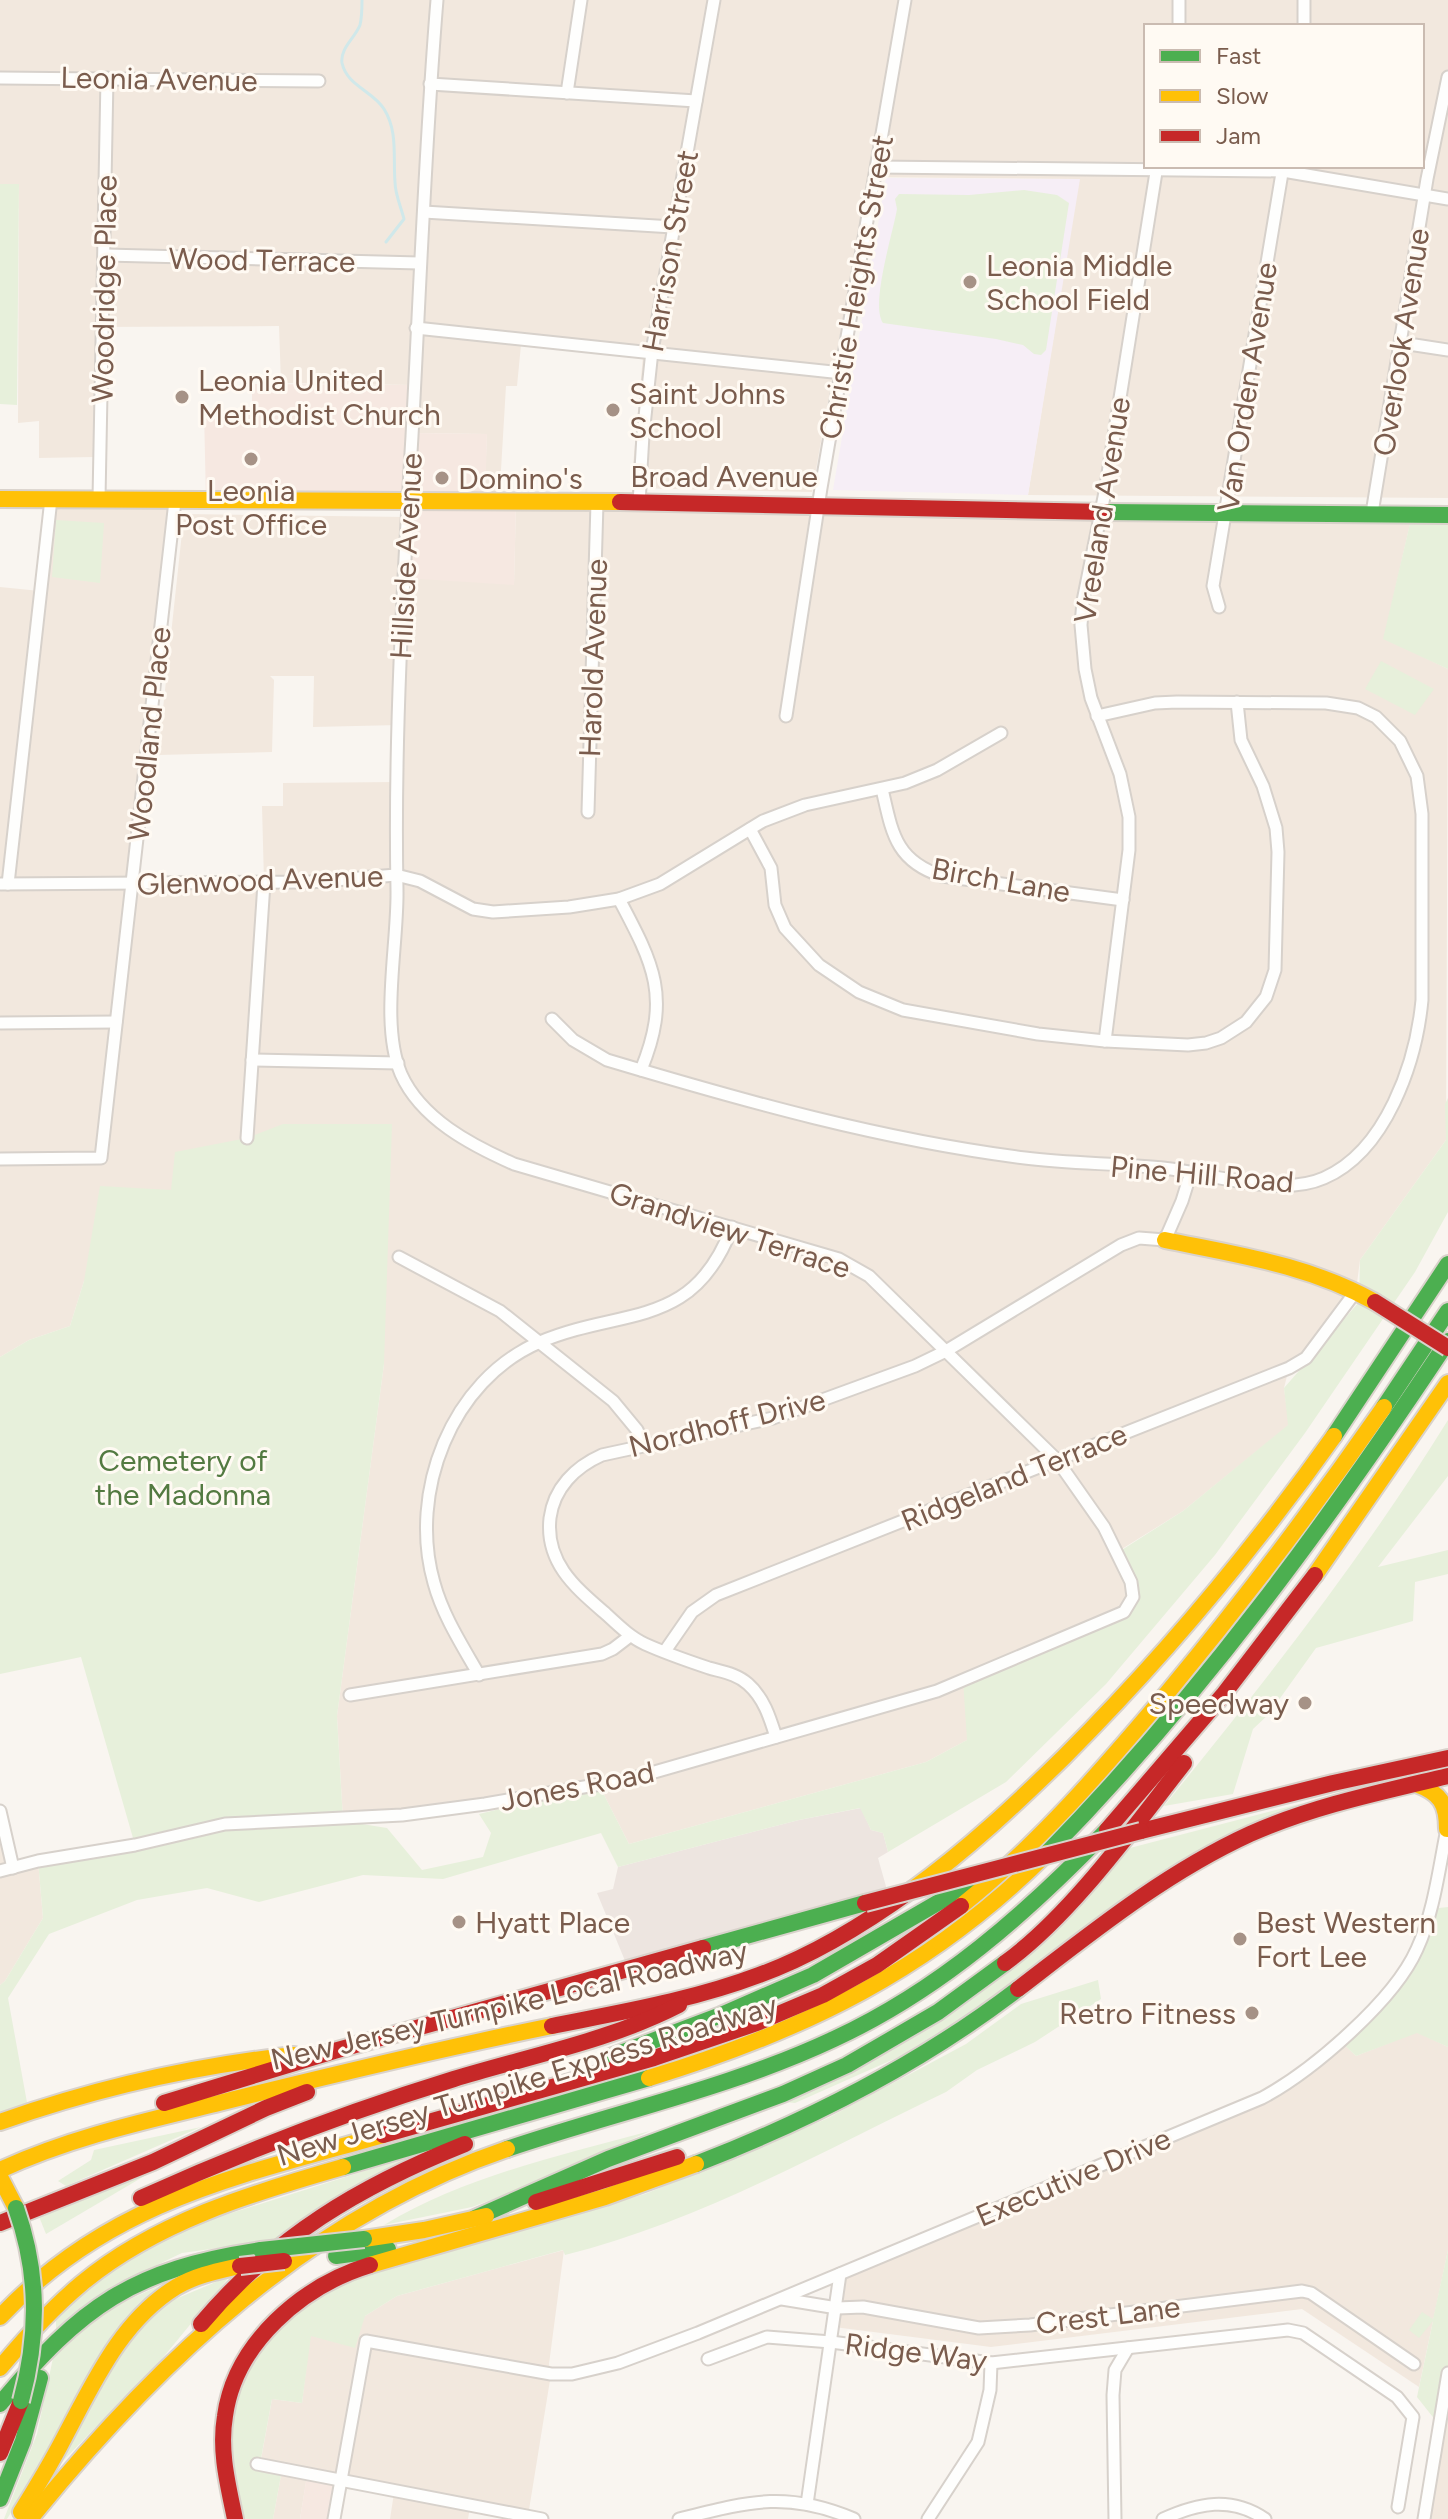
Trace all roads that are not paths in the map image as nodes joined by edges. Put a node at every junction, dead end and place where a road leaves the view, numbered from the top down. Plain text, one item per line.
1 (437, 0) edge
2 (581, 0) edge
3 (714, 0) edge
4 (905, 0) edge
5 (1179, 0) edge
6 (1304, 0) edge
7 (1179, 24) edge
8 (1304, 24) edge
9 (1448, 77) edge
10 (0, 78) edge
11 (107, 78) junction
12 (319, 81) dead end
13 (430, 84) junction
14 (567, 93) junction
15 (696, 101) junction
16 (877, 167) junction
17 (1144, 168) edge
18 (1157, 168) edge
19 (1283, 168) edge
20 (1425, 195) junction
21 (1448, 199) edge
22 (424, 212) junction
23 (673, 227) junction
24 (106, 255) junction
25 (419, 263) junction
26 (416, 328) junction
27 (1402, 343) junction
28 (1448, 350) edge
29 (652, 351) junction
30 (842, 373) junction
31 (0, 499) edge
32 (51, 499) junction
33 (99, 499) junction
34 (175, 501) junction
35 (408, 502) junction
36 (597, 503) junction
37 (639, 503) junction
38 (818, 505) junction
39 (1101, 512) junction
40 (1227, 512) junction
41 (1372, 513) junction
42 (1448, 515) edge
43 (1219, 607) dead end
44 (1237, 702) junction
45 (786, 716) dead end
46 (1097, 716) junction
47 (1001, 733) dead end
48 (882, 789) junction
49 (588, 812) dead end
50 (750, 829) junction
51 (396, 875) junction
52 (132, 883) junction
53 (264, 883) junction
54 (4, 884) edge
55 (619, 899) junction
56 (1123, 900) junction
57 (552, 1019) dead end
58 (116, 1022) junction
59 (0, 1023) edge
60 (1105, 1041) junction
61 (252, 1060) junction
62 (398, 1063) junction
63 (641, 1070) junction
64 (247, 1138) dead end
65 (0, 1159) edge
66 (1191, 1172) junction
67 (732, 1227) junction
68 (1165, 1240) junction
69 (399, 1257) dead end
70 (1448, 1264) edge
71 (1356, 1291) junction
72 (1448, 1311) edge
73 (1448, 1341) edge
74 (539, 1342) junction
75 (1448, 1348) edge
76 (946, 1351) junction
77 (1448, 1383) edge
78 (644, 1445) junction
79 (1057, 1460) junction
80 (1131, 1605) joint
81 (630, 1636) junction
82 (665, 1651) junction
83 (479, 1675) junction
84 (350, 1695) dead end
85 (1217, 1703) junction
86 (776, 1737) junction
87 (1448, 1758) edge
88 (1448, 1776) edge
89 (1416, 1784) junction
90 (0, 1811) edge
91 (1448, 1828) edge
92 (13, 1868) junction
93 (1000, 1868) junction
94 (0, 1871) edge
95 (705, 1992) junction
96 (483, 2040) junction
97 (334, 2051) junction
98 (526, 2093) junction
99 (565, 2103) junction
100 (0, 2122) edge
101 (0, 2163) edge
102 (0, 2170) edge
103 (0, 2177) edge
104 (408, 2189) junction
105 (0, 2223) edge
106 (478, 2226) junction
107 (26, 2238) junction
108 (79, 2247) junction
109 (840, 2274) junction
110 (781, 2299) junction
111 (837, 2308) junction
112 (0, 2317) edge
113 (831, 2342) junction
114 (1128, 2348) junction
115 (708, 2359) dead end
116 (991, 2363) junction
117 (1414, 2364) dead end
118 (170, 2366) junction
119 (0, 2368) edge
120 (1448, 2373) edge
121 (0, 2404) edge
122 (0, 2453) edge
123 (257, 2464) dead end
124 (341, 2482) junction
125 (0, 2499) edge
126 (807, 2504) junction
127 (1398, 2507) dead end
128 (17, 2519) edge
129 (30, 2519) edge
130 (45, 2519) edge
131 (235, 2519) edge
132 (334, 2519) edge
133 (542, 2519) edge
134 (679, 2519) edge
135 (854, 2519) edge
136 (928, 2519) edge
137 (1115, 2519) edge
138 (1163, 2519) edge
139 (1265, 2519) edge
140 (1424, 2519) edge

1 - 13 street, Hillside Avenue
2 - 14 street
3 - 15 street, Harrison Street
4 - 16 street, Christie Heights Street
5 - 7 street
6 - 8 street
9 - 20 street, Overlook Avenue
10 - 11 street, Leonia Avenue
11 - 12 street, Leonia Avenue
11 - 24 street, Woodridge Place
13 - 14 street
13 - 22 street, Hillside Avenue
14 - 15 street
15 - 23 street, Harrison Street
16 - 17 street
16 - 30 street, Christie Heights Street
18 - 19 street
18 - 39 street, Vreeland Avenue
19 - 20 street
19 - 40 street, Van Orden Avenue
20 - 21 street
20 - 27 street, Overlook Avenue
22 - 23 street
22 - 25 street, Hillside Avenue
23 - 29 street, Harrison Street
24 - 25 street, Wood Terrace
24 - 33 street, Woodridge Place
25 - 26 street, Hillside Avenue
26 - 29 street
26 - 35 street, Hillside Avenue
27 - 28 street
27 - 41 street, Overlook Avenue
29 - 30 street
29 - 37 street, Harrison Street
30 - 38 street, Christie Heights Street
31 - 32 main road, Broad Avenue
32 - 33 main road, Broad Avenue
32 - 54 street
33 - 34 main road, Broad Avenue
34 - 35 main road, Broad Avenue
34 - 52 street, Woodland Place
35 - 36 main road, Broad Avenue
35 - 51 street, Hillside Avenue
36 - 37 main road, Broad Avenue
36 - 49 street, Harold Avenue
37 - 38 main road, Broad Avenue
38 - 39 main road, Broad Avenue
38 - 45 street, Christie Heights Street
39 - 40 main road, Broad Avenue
39 - 46 street, Vreeland Avenue
40 - 41 main road, Broad Avenue
40 - 43 street, Van Orden Avenue
41 - 42 main road, Broad Avenue
44 - 46 street, Pine Hill Road
44 - 60 street
44 - 66 street, Pine Hill Road
46 - 56 street, Vreeland Avenue
47 - 48 street, Glenwood Avenue
48 - 50 street, Glenwood Avenue
48 - 56 street, Birch Lane
50 - 55 street, Glenwood Avenue
50 - 60 street
51 - 53 street, Glenwood Avenue
51 - 55 street, Glenwood Avenue
51 - 62 street, Hillside Avenue
52 - 53 street, Glenwood Avenue
52 - 54 street, Glenwood Avenue
52 - 58 street, Woodland Place
53 - 61 street
55 - 63 street
56 - 60 street, Vreeland Avenue
57 - 63 street, Pine Hill Road
58 - 59 street
58 - 65 street, Woodland Place
61 - 62 street
61 - 64 street
62 - 67 street, Grandview Terrace
63 - 66 street, Pine Hill Road
66 - 68 street
67 - 74 street
67 - 76 street, Grandview Terrace
68 - 71 main road
68 - 76 street, Nordhoff Drive
69 - 74 street
70 - 95 main road, New Jersey Turnpike Local Roadway
71 - 75 main road, bridge
71 - 79 street, Ridgeland Terrace
72 - 98 main road, New Jersey Turnpike Express Roadway
73 - 99 main road, New Jersey Turnpike Express Roadway
74 - 78 street
74 - 83 street
76 - 78 street, Nordhoff Drive
76 - 79 street, Grandview Terrace
77 - 85 main road
78 - 81 street, Nordhoff Drive
79 - 80 street, Grandview Terrace
79 - 82 street, Ridgeland Terrace
80 - 86 street, Jones Road
81 - 82 street, Nordhoff Drive
81 - 83 street
82 - 86 street, Nordhoff Drive
83 - 84 street
85 - 104 main road
85 - 106 main road
86 - 92 street, Jones Road
87 - 93 main road, bridge
88 - 89 main road
89 - 91 main road
89 - 106 main road
90 - 92 street
91 - 109 street, Executive Drive
92 - 94 street, Jones Road
93 - 97 main road, bridge
93 - 98 main road, bridge
95 - 96 main road, New Jersey Turnpike Local Roadway
95 - 108 main road
96 - 102 main road, New Jersey Turnpike Local Roadway
96 - 105 main road
97 - 100 main road
97 - 101 main road
98 - 108 main road, New Jersey Turnpike Express Roadway
99 - 118 main road
99 - 119 main road, New Jersey Turnpike Express Roadway
103 - 107 main road, bridge
104 - 118 main road
104 - 130 main road
106 - 121 main road, bridge
106 - 128 main road, bridge
106 - 131 main road
107 - 122 main road, bridge
107 - 125 main road, bridge
108 - 112 main road, New Jersey Turnpike Express Roadway
109 - 110 street, Executive Drive
109 - 111 street
110 - 111 street, Crest Lane
110 - 124 street, Executive Drive
111 - 113 street
111 - 117 street, Crest Lane
113 - 115 street, Ridge Way
113 - 116 street, Ridge Way
113 - 126 street
114 - 116 street, Ridge Way
114 - 127 street, Ridge Way
114 - 137 street
116 - 136 street
118 - 129 main road
120 - 140 street
123 - 124 street
124 - 132 street
124 - 133 street
126 - 134 street
126 - 135 street
138 - 139 street

